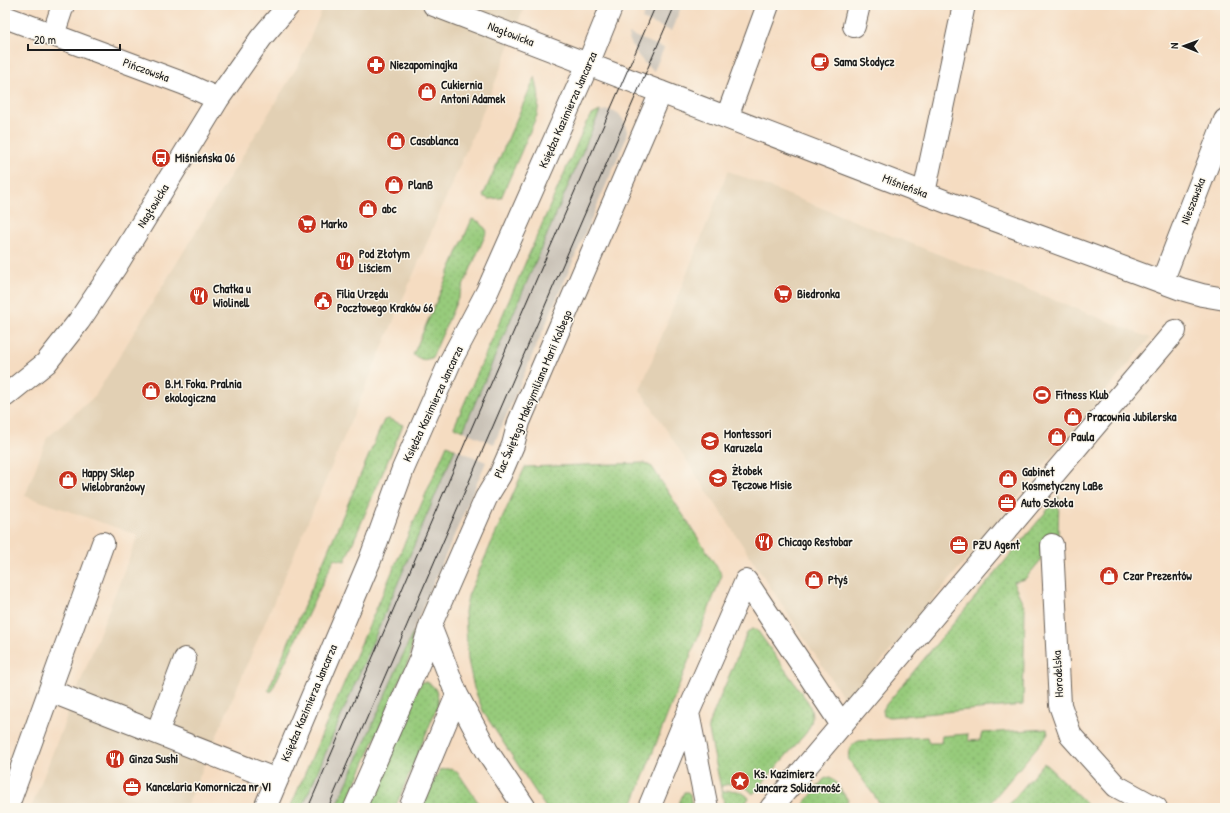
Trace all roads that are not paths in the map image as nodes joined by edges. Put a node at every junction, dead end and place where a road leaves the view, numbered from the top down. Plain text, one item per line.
1 (63, 5) edge
2 (289, 5) edge
3 (434, 5) edge
4 (612, 5) edge
5 (768, 5) edge
6 (859, 5) edge
7 (964, 5) edge
8 (6, 20) edge
9 (854, 26) dead end
10 (53, 35) junction
11 (588, 64) junction
12 (661, 92) junction
13 (218, 99) junction
14 (727, 117) junction
15 (1225, 120) edge
16 (924, 193) junction
17 (1162, 282) junction
18 (1225, 299) edge
19 (1175, 331) dead end
20 (5, 396) edge
21 (103, 543) dead end
22 (1052, 545) dead end
23 (430, 626) junction
24 (185, 659) dead end
25 (50, 691) junction
26 (457, 695) junction
27 (688, 713) junction
28 (842, 724) junction
29 (157, 733) junction
30 (277, 780) junction
31 (8, 808) edge
32 (265, 808) edge
33 (355, 808) edge
34 (410, 808) edge
35 (525, 808) edge
36 (649, 808) edge
37 (707, 808) edge
38 (771, 808) edge
39 (1156, 808) edge

1 - 10 street
2 - 13 street, Nagłowicka
3 - 11 street, Nagłowicka
4 - 11 street, Księdza Kazimierza Jancarza
5 - 14 street
6 - 9 street
7 - 16 street
8 - 10 street, Pińczowska
10 - 13 street, Pińczowska
11 - 12 street, Miśnieńska
11 - 30 street, Księdza Kazimierza Jancarza
12 - 14 street, Miśnieńska
12 - 23 street, Plac Świętego Maksymiliana Marii Kolbego
13 - 20 street, Nagłowicka
14 - 16 street, Miśnieńska
15 - 17 street, Nieszawska
16 - 17 street, Miśnieńska
17 - 18 street, Miśnieńska
19 - 28 street
21 - 25 street
22 - 39 street, Horodelska
23 - 26 street
23 - 33 street, Plac Świętego Maksymiliana Marii Kolbego
24 - 29 street
25 - 29 street
25 - 31 street
26 - 34 street
26 - 35 street
27 - 28 street
27 - 36 street
27 - 37 street
28 - 38 street
29 - 30 street
30 - 32 street, Księdza Kazimierza Jancarza

